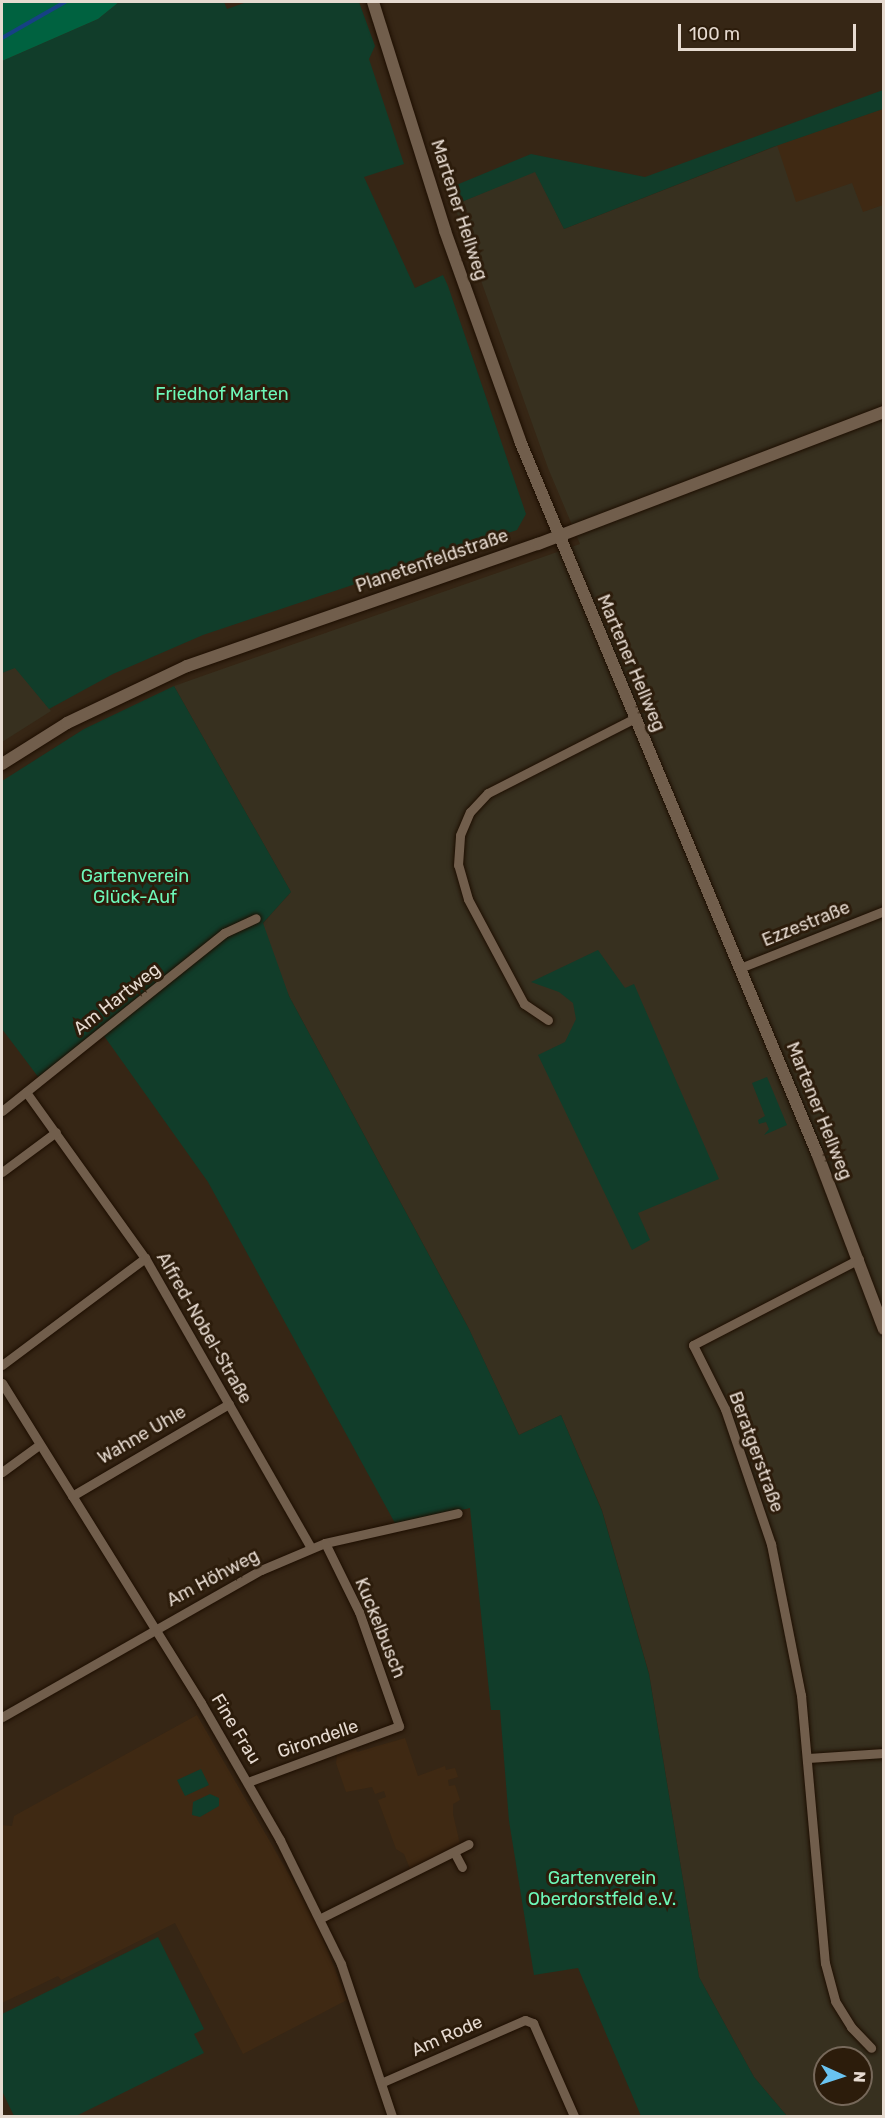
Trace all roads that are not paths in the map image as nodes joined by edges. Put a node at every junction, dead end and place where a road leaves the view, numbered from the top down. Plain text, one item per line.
1 (373, 2) edge
2 (884, 412) edge
3 (558, 536) junction
4 (635, 718) junction
5 (2, 764) edge
6 (884, 910) edge
7 (256, 918) dead end
8 (740, 969) junction
9 (548, 1020) dead end
10 (26, 1092) junction
11 (2, 1111) edge
12 (56, 1132) junction
13 (2, 1172) edge
14 (145, 1258) junction
15 (859, 1258) junction
16 (884, 1329) edge
17 (2, 1365) edge
18 (2, 1383) edge
19 (229, 1404) junction
20 (39, 1445) junction
21 (2, 1472) edge
22 (72, 1496) junction
23 (458, 1513) dead end
24 (325, 1543) junction
25 (311, 1548) junction
26 (154, 1628) junction
27 (2, 1717) edge
28 (399, 1726) joint
29 (884, 1753) edge
30 (808, 1758) junction
31 (248, 1782) junction
32 (469, 1844) dead end
33 (454, 1852) junction
34 (462, 1867) dead end
35 (321, 1918) junction
36 (869, 2046) edge
37 (383, 2082) junction
38 (391, 2116) edge
39 (574, 2116) edge

1 - 3 street, Martener Hellweg
2 - 3 street, Planetenfeldstraße
3 - 4 street, Martener Hellweg
3 - 5 street, Planetenfeldstraße
4 - 8 street, Martener Hellweg
4 - 9 street
6 - 8 street, Ezzestraße
7 - 10 street, Am Hartweg
8 - 15 street, Martener Hellweg
10 - 11 street, Am Hartweg
10 - 12 street, Alfred-Nobel-Straße
12 - 13 street
12 - 14 street, Alfred-Nobel-Straße
14 - 17 street
14 - 19 street, Alfred-Nobel-Straße
15 - 16 street, Martener Hellweg
15 - 30 street, Beratgerstraße
18 - 20 street, Fine Frau
19 - 22 street, Wahne Uhle
19 - 25 street, Alfred-Nobel-Straße
20 - 21 street
20 - 22 street, Fine Frau
22 - 26 street, Fine Frau
23 - 24 street, Am Höhweg
24 - 25 street, Am Höhweg
24 - 28 street, Kuckelbusch
25 - 26 street, Am Höhweg
26 - 27 street, Am Höhweg
26 - 31 street, Fine Frau
28 - 31 street, Girondelle
29 - 30 street
30 - 36 street, Beratgerstraße
31 - 35 street, Fine Frau
32 - 33 street
33 - 34 street
33 - 35 street
35 - 37 street, Fine Frau
37 - 38 street, Fine Frau
37 - 39 street, Am Rode

